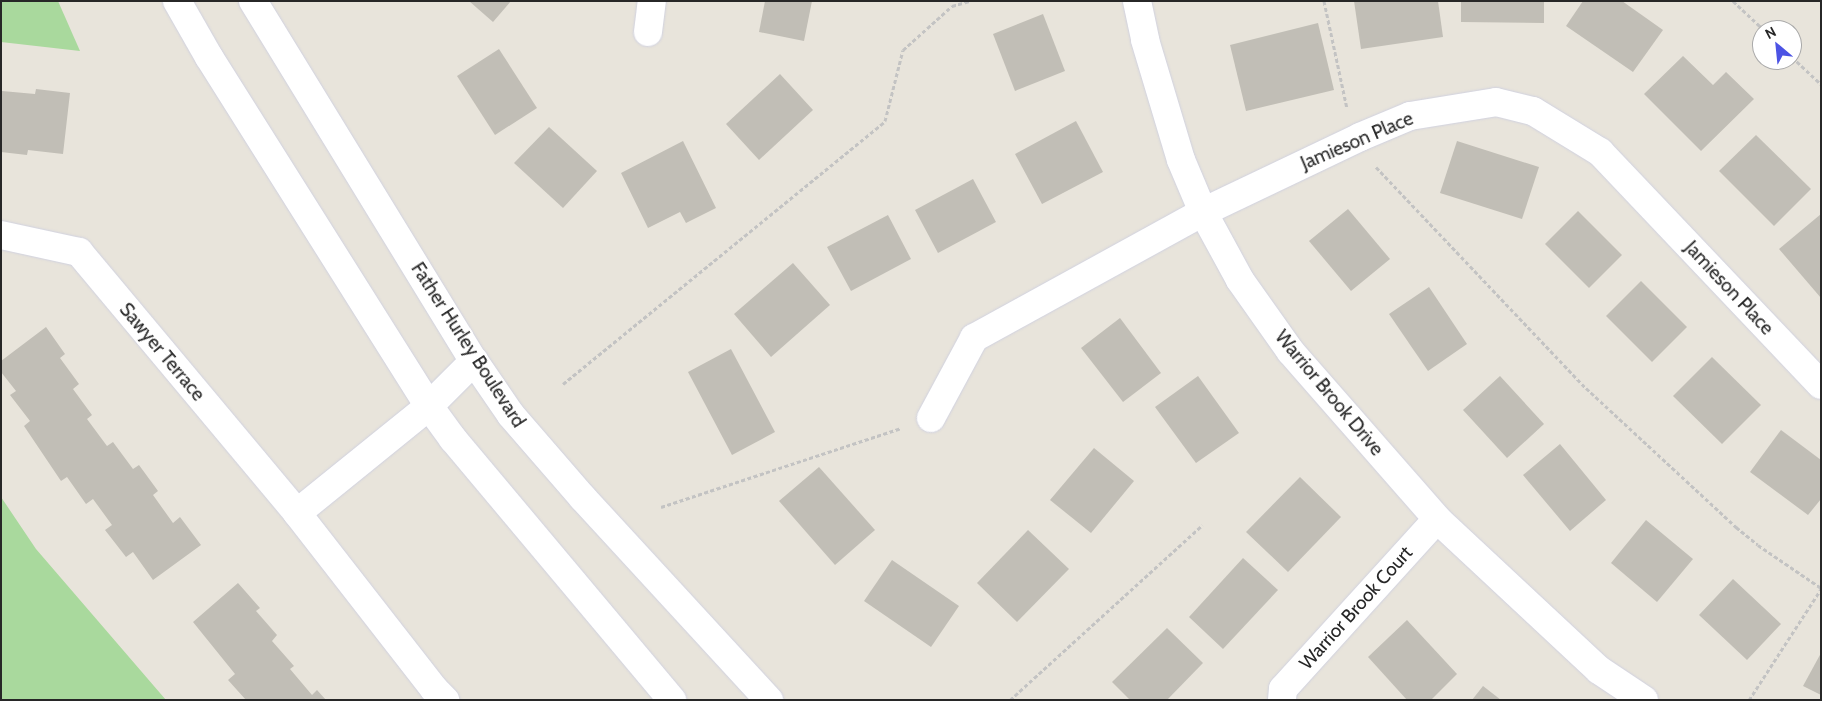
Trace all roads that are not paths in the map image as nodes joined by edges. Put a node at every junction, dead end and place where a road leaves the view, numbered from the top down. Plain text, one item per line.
1 (177, 1) edge
2 (253, 1) edge
3 (652, 1) edge
4 (1138, 1) edge
5 (648, 32) dead end
6 (1203, 212) junction
7 (1, 235) edge
8 (474, 361) junction
9 (1821, 384) edge
10 (429, 406) junction
11 (931, 418) road end
12 (297, 513) junction
13 (1437, 518) junction
14 (445, 700) edge
15 (672, 700) edge
16 (769, 700) edge
17 (1282, 700) edge
18 (1644, 700) edge

1 - 10 street
2 - 8 street, Father Hurley Boulevard
3 - 5 street
4 - 6 street, Warrior Brook Drive
6 - 9 street, Jamieson Place
6 - 11 street, Jamieson Place
6 - 13 street, Warrior Brook Drive
7 - 12 street, Sawyer Terrace
8 - 10 street
8 - 16 street, Father Hurley Boulevard
10 - 12 street
10 - 15 street
12 - 14 street, Sawyer Terrace
13 - 17 street, Warrior Brook Court
13 - 18 street, Warrior Brook Drive

